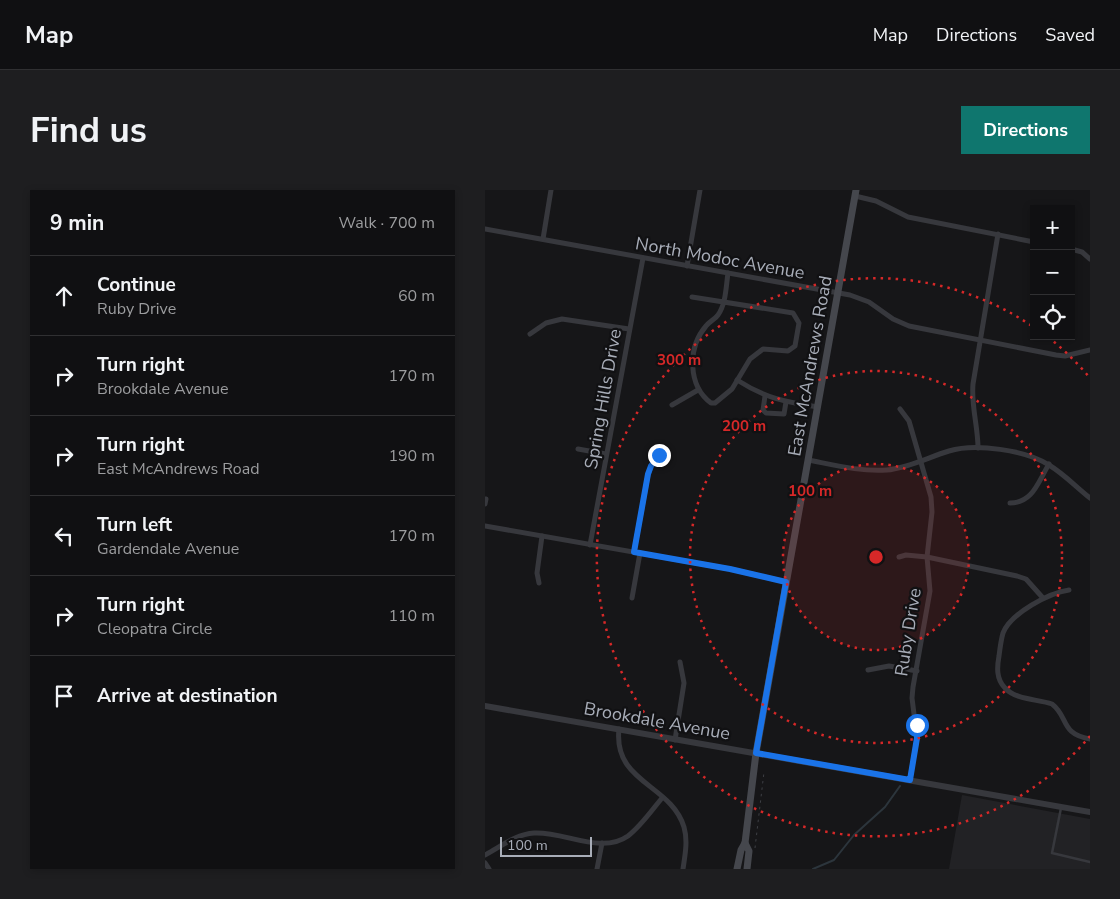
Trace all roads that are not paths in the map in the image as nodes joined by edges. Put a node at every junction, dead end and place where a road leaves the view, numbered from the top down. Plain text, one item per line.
1 (551, 190) edge
2 (700, 190) edge
3 (856, 193) edge
4 (485, 229) edge
5 (998, 234) junction
6 (543, 240) junction
7 (1030, 241) edge
8 (1074, 250) edge
9 (643, 258) junction
10 (1090, 259) edge
11 (687, 266) junction
12 (728, 273) junction
13 (838, 293) junction
14 (692, 297) dead end
15 (723, 302) junction
16 (629, 329) junction
17 (530, 334) dead end
18 (980, 341) junction
19 (1090, 350) edge
20 (737, 380) junction
21 (698, 390) junction
22 (765, 396) junction
23 (786, 402) junction
24 (672, 405) dead end
25 (817, 407) junction
26 (900, 409) dead end
27 (978, 448) junction
28 (578, 449) dead end
29 (606, 454) junction
30 (659, 455) dead end
31 (808, 460) junction
32 (921, 461) junction
33 (1049, 464) junction
34 (1090, 498) edge
35 (1010, 502) dead end
36 (485, 526) edge
37 (542, 536) junction
38 (590, 545) junction
39 (637, 553) junction
40 (899, 557) dead end
41 (927, 557) junction
42 (786, 582) junction
43 (539, 583) dead end
44 (1069, 590) dead end
45 (632, 598) dead end
46 (1043, 598) junction
47 (681, 662) dead end
48 (868, 670) dead end
49 (917, 671) junction
50 (485, 706) edge
51 (619, 729) junction
52 (1090, 739) edge
53 (675, 740) junction
54 (756, 753) junction
55 (910, 780) junction
56 (662, 798) junction
57 (1061, 806) junction
58 (1090, 812) edge
59 (602, 843) junction
60 (745, 843) junction
61 (485, 855) edge
62 (1090, 862) edge
63 (485, 863) edge
64 (489, 869) edge
65 (597, 869) edge
66 (683, 869) edge
67 (737, 869) edge
68 (747, 869) edge

1 - 6 street
2 - 11 street
3 - 5 street
3 - 13 main road, East McAndrews Road
4 - 6 street, North Modoc Avenue
5 - 7 street
5 - 18 street
6 - 9 street, North Modoc Avenue
8 - 10 street
9 - 11 street, North Modoc Avenue
9 - 16 street, Spring Hills Drive
11 - 12 street, North Modoc Avenue
12 - 13 street, North Modoc Avenue
12 - 15 street
13 - 18 street, North Modoc Avenue
13 - 25 main road, East McAndrews Road
14 - 15 street
15 - 20 street
15 - 21 street
16 - 17 street
16 - 29 street, Spring Hills Drive
18 - 19 street, North Modoc Avenue
18 - 27 street
20 - 21 street
20 - 22 street
21 - 24 street
22 - 23 street
22 - 23 street
23 - 25 street
25 - 31 main road, East McAndrews Road
26 - 32 street, Ruby Drive
27 - 32 street
27 - 33 street
28 - 29 street
29 - 38 street, Spring Hills Drive
30 - 39 street
31 - 32 street
31 - 42 main road, East McAndrews Road
32 - 41 street, Ruby Drive
33 - 34 street
33 - 35 street
36 - 37 street
37 - 38 street
37 - 43 street
38 - 39 street
39 - 42 street
39 - 45 street
40 - 41 street
41 - 46 street
41 - 49 street, Ruby Drive
42 - 54 main road, East McAndrews Road
44 - 46 street
46 - 52 street
47 - 53 street
48 - 49 street
49 - 55 street, Ruby Drive
50 - 51 street, Brookdale Avenue
51 - 53 street, Brookdale Avenue
51 - 56 street
53 - 54 street, Brookdale Avenue
54 - 55 street, Brookdale Avenue
54 - 60 main road, East McAndrews Road
55 - 57 street, Brookdale Avenue
56 - 59 street
56 - 66 street
57 - 58 street, Brookdale Avenue
57 - 62 lane
59 - 61 street
59 - 65 street
60 - 67 main road, East McAndrews Road
60 - 68 main road, East McAndrews Road
63 - 64 street

